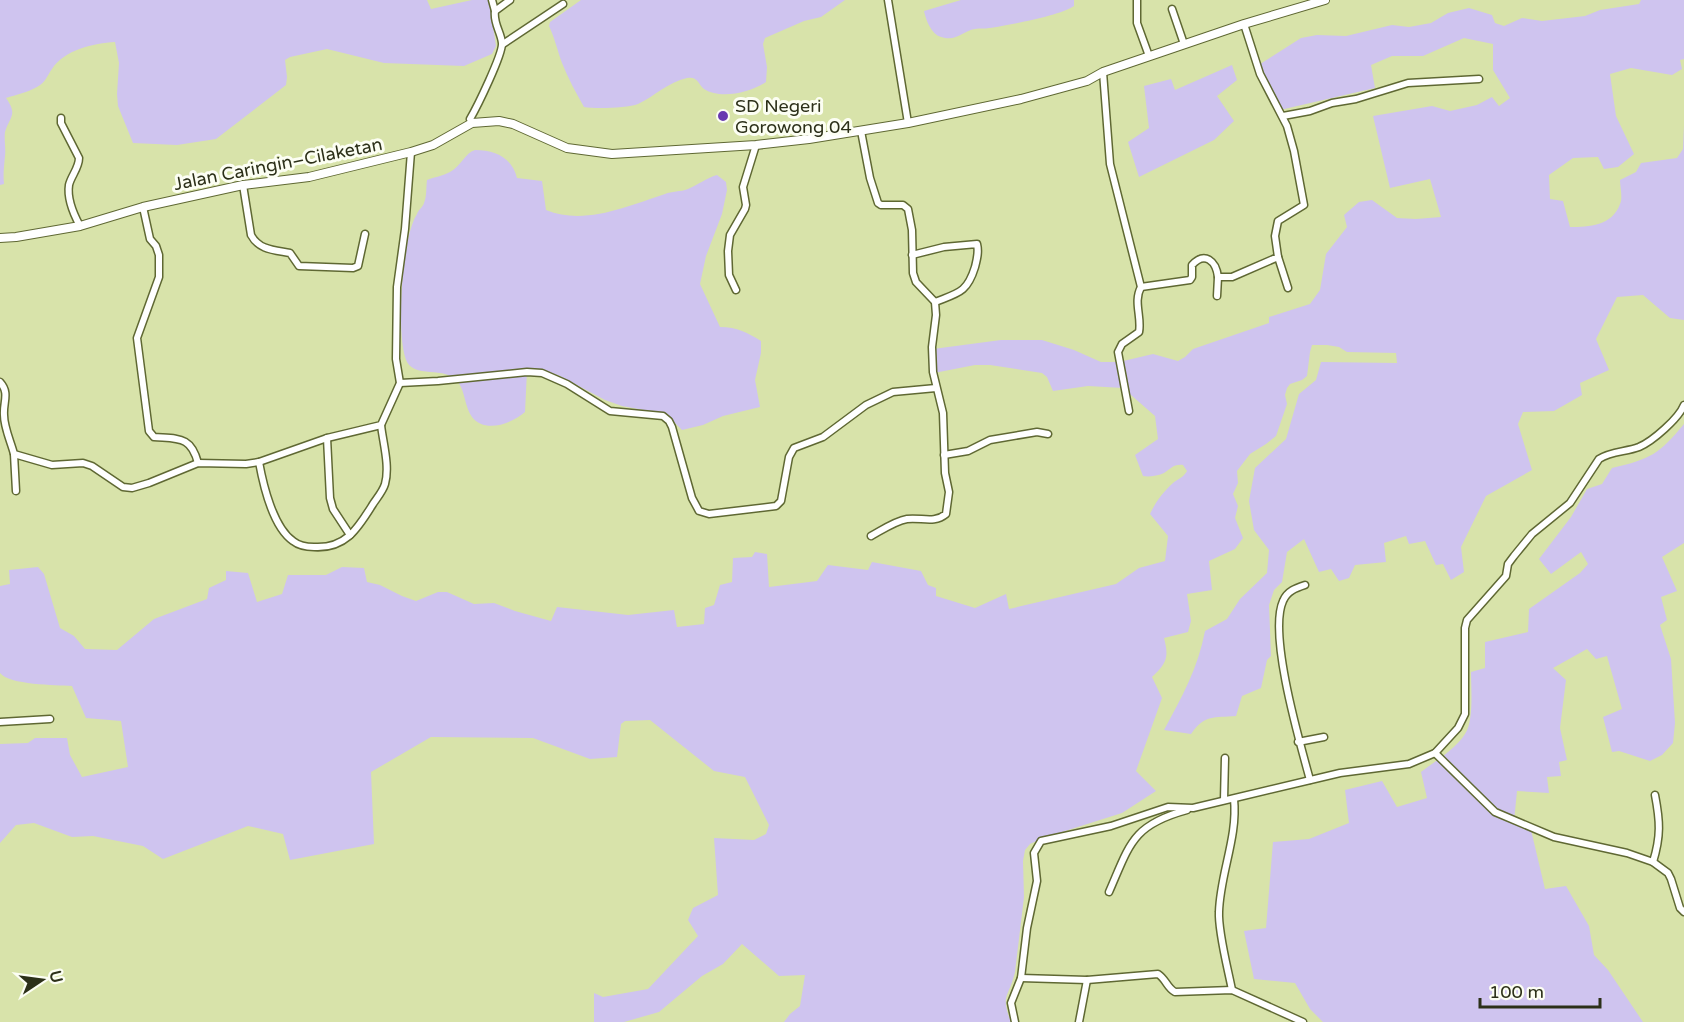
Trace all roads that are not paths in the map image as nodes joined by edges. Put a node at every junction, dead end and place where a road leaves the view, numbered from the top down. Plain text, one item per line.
1 (492, 0) edge
2 (510, 0) edge
3 (888, 0) edge
4 (1137, 0) edge
5 (1325, 0) edge
6 (563, 4) dead end
7 (1172, 9) dead end
8 (495, 11) junction
9 (1244, 24) junction
10 (503, 44) junction
11 (1184, 44) junction
12 (1149, 56) junction
13 (1103, 72) junction
14 (1479, 79) dead end
15 (1283, 116) junction
16 (61, 118) dead end
17 (470, 119) dead end
18 (908, 123) junction
19 (861, 130) junction
20 (756, 145) junction
21 (411, 152) junction
22 (243, 185) junction
23 (143, 207) junction
24 (80, 226) junction
25 (364, 234) dead end
26 (0, 237) edge
27 (912, 255) junction
28 (1278, 257) junction
29 (1218, 277) junction
30 (1141, 287) junction
31 (1288, 288) dead end
32 (736, 290) dead end
33 (1217, 296) dead end
34 (935, 302) junction
35 (0, 382) edge
36 (400, 382) junction
37 (936, 388) junction
38 (1684, 405) edge
39 (1129, 411) dead end
40 (381, 425) junction
41 (1048, 434) dead end
42 (327, 438) junction
43 (14, 454) junction
44 (944, 455) junction
45 (259, 462) junction
46 (198, 463) junction
47 (16, 491) dead end
48 (350, 535) junction
49 (871, 536) dead end
50 (1305, 585) dead end
51 (50, 719) dead end
52 (0, 722) edge
53 (1324, 737) dead end
54 (1298, 742) junction
55 (1435, 753) junction
56 (1226, 758) dead end
57 (1310, 780) junction
58 (1655, 795) dead end
59 (1234, 799) junction
60 (1224, 800) junction
61 (1193, 808) junction
62 (1653, 862) junction
63 (1109, 892) dead end
64 (1684, 912) edge
65 (1021, 978) junction
66 (1087, 980) junction
67 (1232, 990) junction
68 (1015, 1022) edge
69 (1079, 1022) edge
70 (1303, 1022) edge

1 - 8 street
2 - 8 street
3 - 18 street
4 - 12 street
5 - 9 street, Jalan Caringin–Cilaketan
6 - 10 street
7 - 11 street
8 - 10 street
9 - 11 street, Jalan Caringin–Cilaketan
9 - 15 street
10 - 17 street
11 - 12 street, Jalan Caringin–Cilaketan
12 - 13 street, Jalan Caringin–Cilaketan
13 - 18 street, Jalan Caringin–Cilaketan
13 - 30 street
14 - 15 street
15 - 28 street
16 - 24 street
18 - 19 street, Jalan Caringin–Cilaketan
19 - 20 street, Jalan Caringin–Cilaketan
19 - 27 street
20 - 21 street, Jalan Caringin–Cilaketan
20 - 32 street
21 - 22 street, Jalan Caringin–Cilaketan
21 - 36 street
22 - 23 street, Jalan Caringin–Cilaketan
22 - 25 street
23 - 24 street, Jalan Caringin–Cilaketan
23 - 46 street
24 - 26 street, Jalan Caringin–Cilaketan
27 - 34 street
27 - 34 street
28 - 29 street
28 - 31 street
29 - 30 street
29 - 33 street
30 - 39 street
34 - 37 street
35 - 43 street
36 - 37 street
36 - 40 street
37 - 44 street
38 - 55 street
40 - 42 street
40 - 48 street
41 - 44 street
42 - 45 street
42 - 48 street
43 - 46 street
43 - 47 street
44 - 49 street
45 - 46 street
45 - 48 street
50 - 54 street
51 - 52 street
53 - 54 street
54 - 57 street
55 - 57 street
55 - 62 street
56 - 60 street
57 - 59 street
58 - 62 street
59 - 60 street
59 - 67 street
60 - 61 street
61 - 63 street
61 - 65 street
62 - 64 street
65 - 66 street
65 - 68 street
66 - 67 street
66 - 69 street
67 - 70 street

